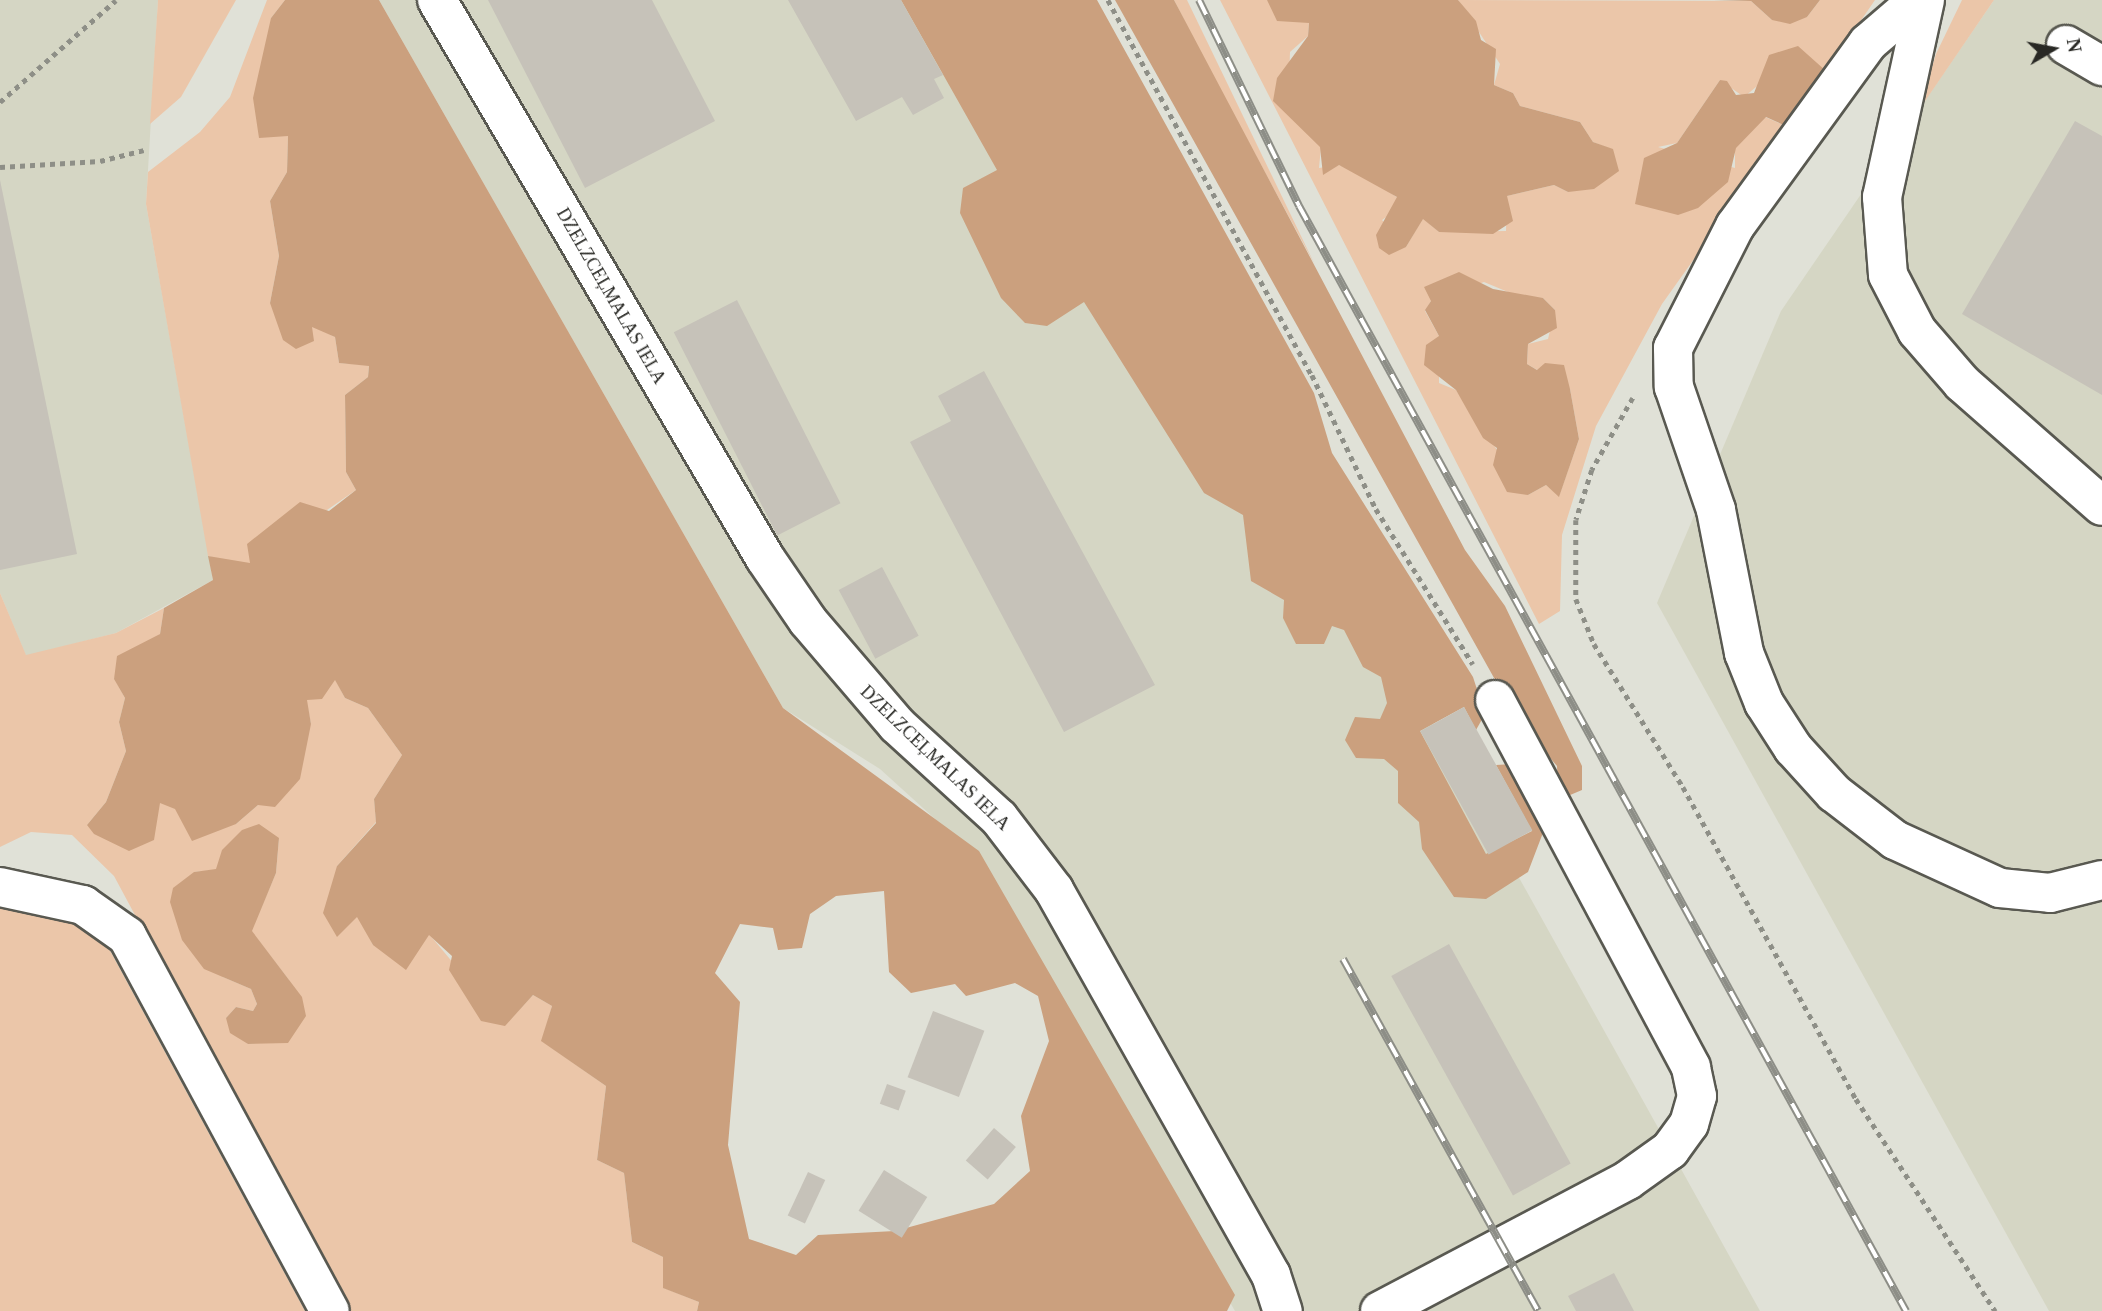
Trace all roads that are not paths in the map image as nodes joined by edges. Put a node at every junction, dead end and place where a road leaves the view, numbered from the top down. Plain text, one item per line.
1 (437, 0) edge
2 (1918, 0) edge
3 (1924, 0) edge
4 (2066, 45) dead end
5 (2102, 66) edge
6 (2102, 506) edge
7 (1495, 701) road end
8 (2102, 880) edge
9 (0, 887) edge
10 (330, 1311) edge
11 (1283, 1311) edge
12 (1380, 1311) edge

1 - 11 street, DZELZCEĻMALAS IELA
2 - 8 street
3 - 6 street
4 - 5 street
7 - 12 street
9 - 10 street

